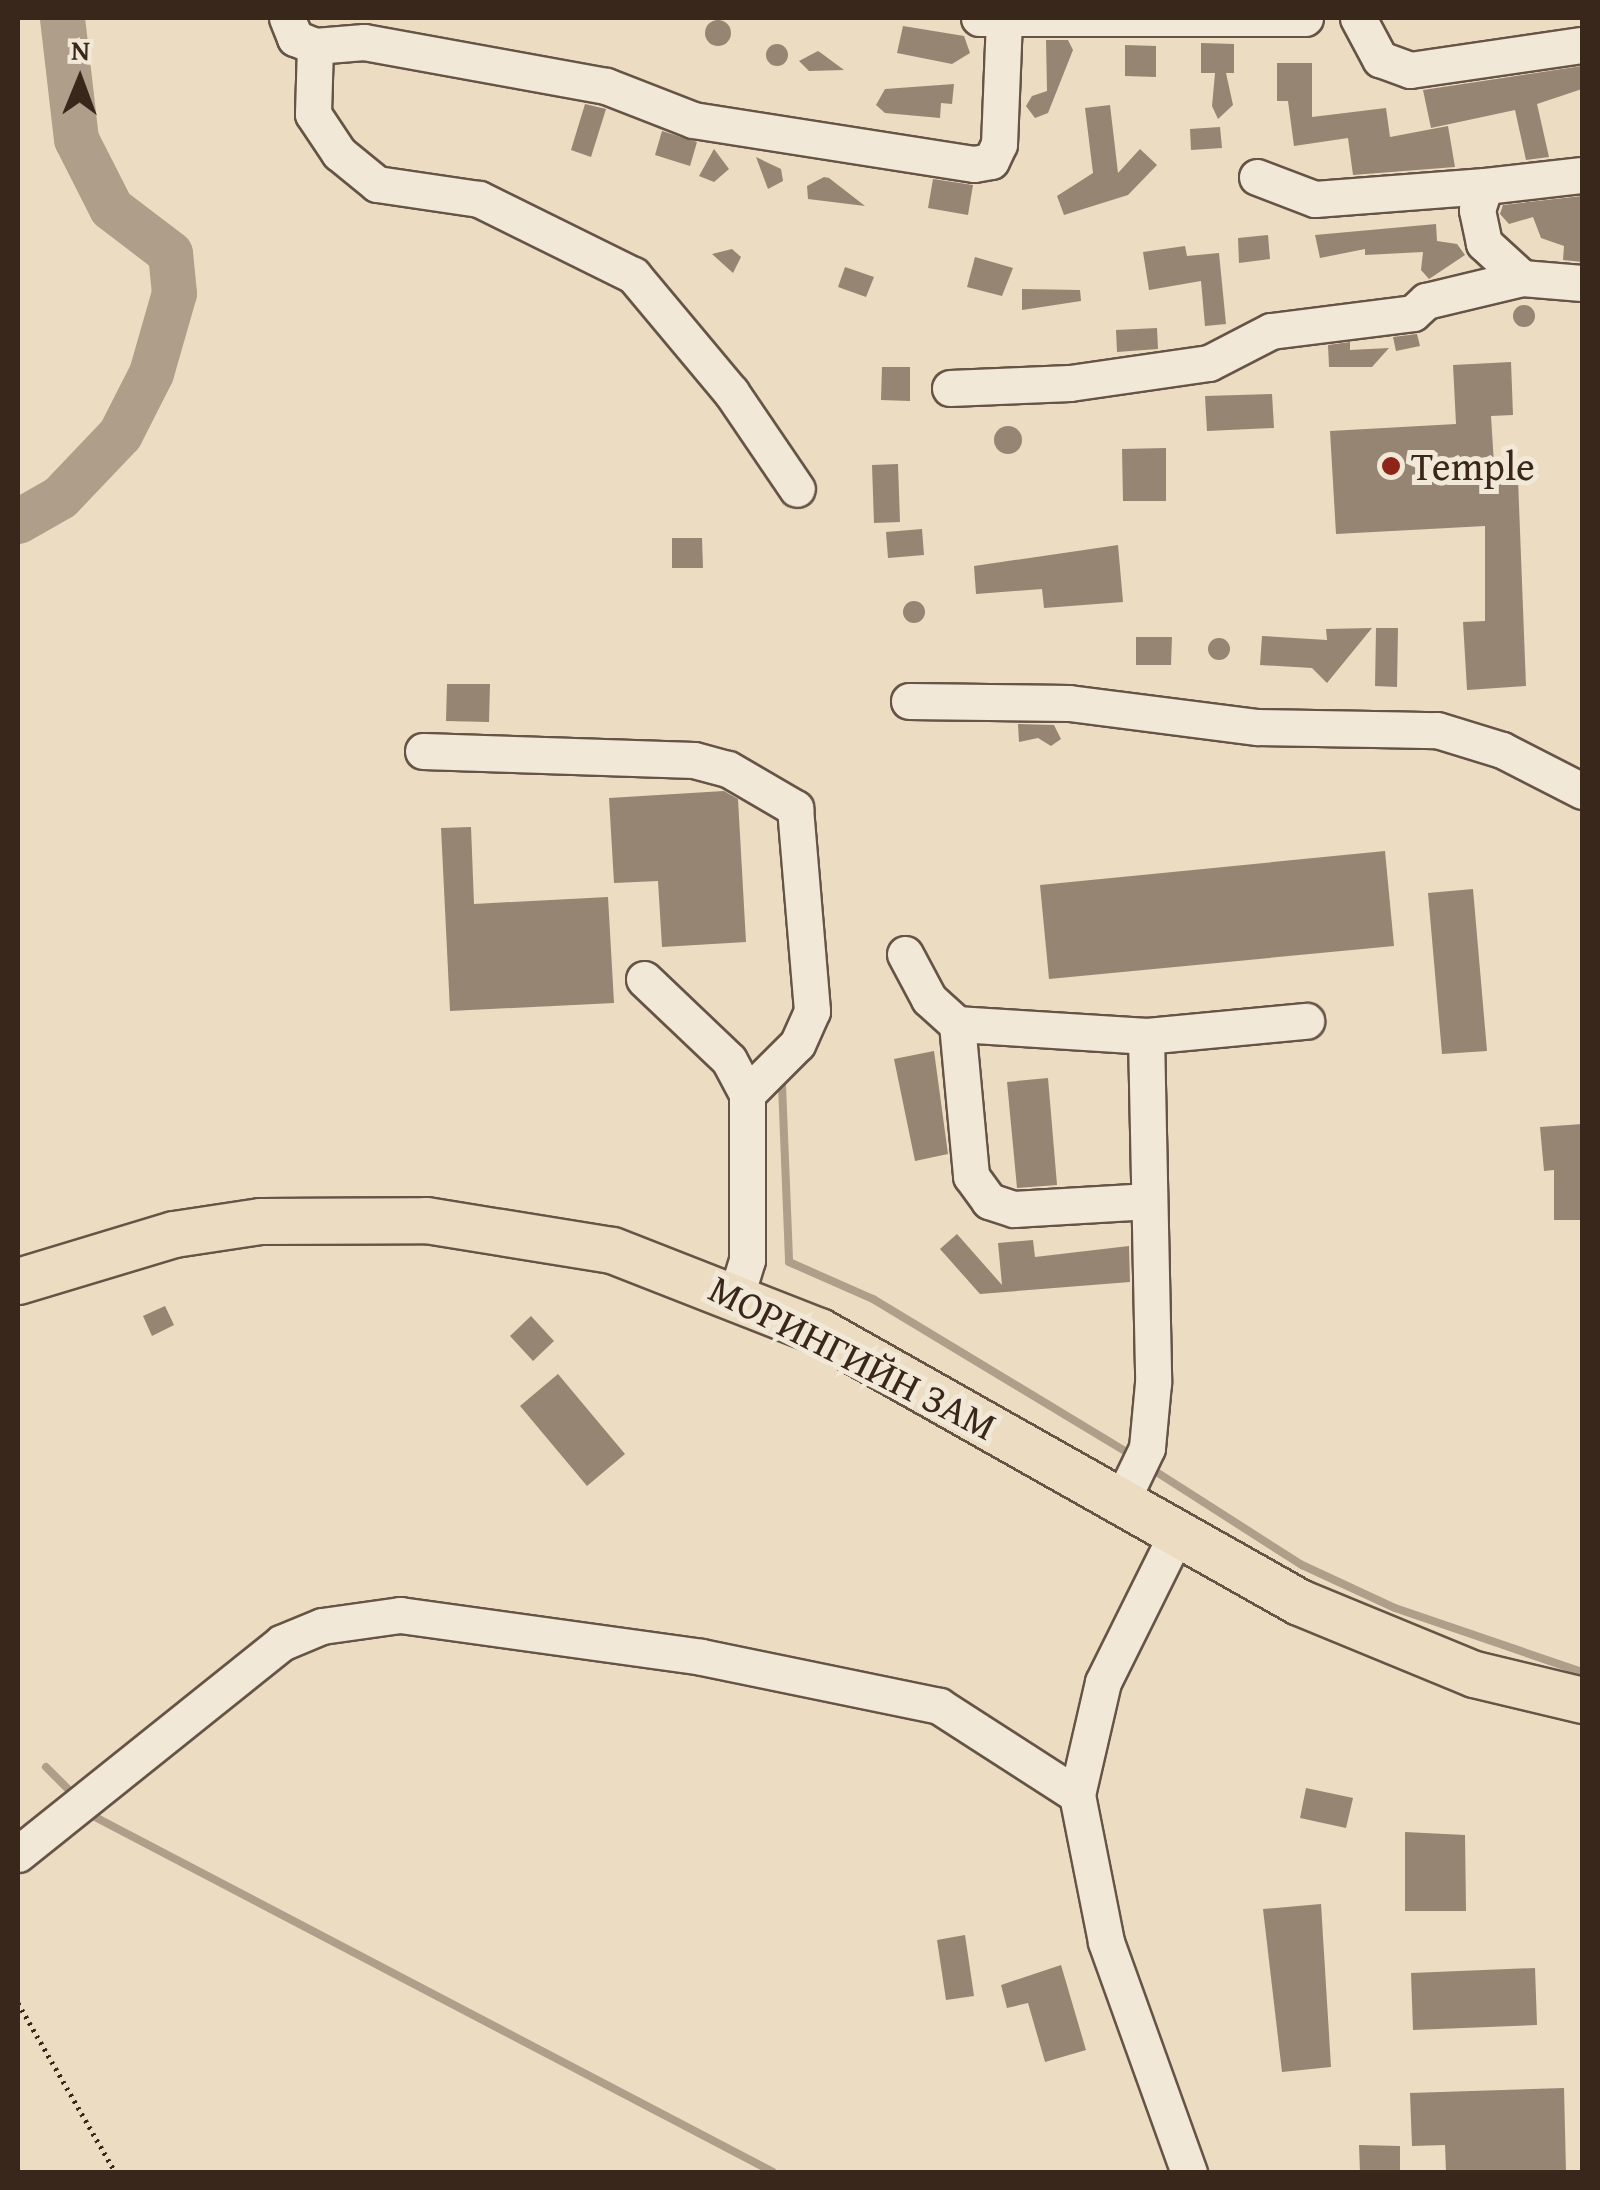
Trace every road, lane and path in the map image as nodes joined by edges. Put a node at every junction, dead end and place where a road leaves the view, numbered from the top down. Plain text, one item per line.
1 (287, 18) edge
2 (1305, 18) edge
3 (1358, 18) edge
4 (991, 19) edge
5 (1096, 20) edge
6 (1582, 45) edge
7 (315, 46) junction
8 (1582, 174) edge
9 (1256, 176) dead end
10 (1484, 186) junction
11 (1522, 278) junction
12 (1582, 283) edge
13 (950, 388) dead end
14 (796, 489) dead end
15 (910, 701) dead end
16 (424, 750) dead end
17 (1582, 791) edge
18 (905, 954) dead end
19 (644, 978) dead end
20 (1306, 1021) dead end
21 (956, 1024) junction
22 (1146, 1036) junction
23 (747, 1094) junction
24 (1149, 1201) junction
25 (18, 1282) edge
26 (736, 1295) junction
27 (1121, 1502) junction
28 (1176, 1535) junction
29 (1582, 1700) edge
30 (1077, 1795) junction
31 (18, 1854) edge
32 (18, 2003) edge
33 (116, 2172) edge
34 (1189, 2172) edge

1 - 7 street
2 - 5 street
3 - 6 street
4 - 5 street
4 - 7 street
7 - 14 street
8 - 10 street
9 - 10 street
10 - 11 street
11 - 12 street
11 - 13 street
15 - 17 street
16 - 23 street
18 - 21 street
19 - 23 street
20 - 22 street
21 - 22 street
21 - 24 street
22 - 24 street
23 - 26 street
24 - 27 street
25 - 26 main road, МОРИНГИЙН ЗАМ
26 - 27 main road, МОРИНГИЙН ЗАМ
27 - 28 main road, МОРИНГИЙН ЗАМ
28 - 29 main road, МОРИНГИЙН ЗАМ
28 - 30 street
30 - 31 street
30 - 34 street
32 - 33 path

